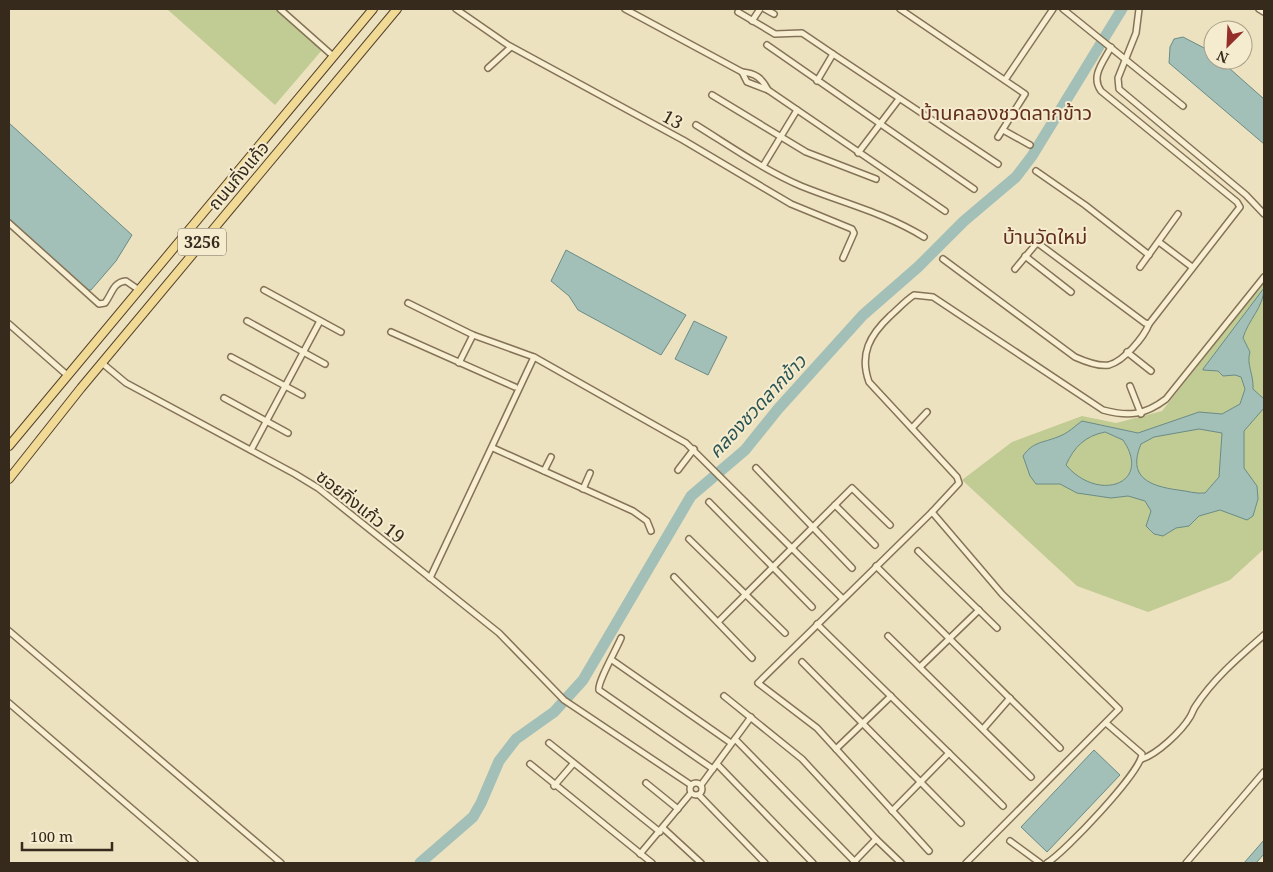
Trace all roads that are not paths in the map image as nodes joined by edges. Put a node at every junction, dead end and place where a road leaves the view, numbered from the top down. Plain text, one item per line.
1 (280, 9) edge
2 (373, 9) edge
3 (397, 9) edge
4 (456, 9) edge
5 (625, 9) edge
6 (765, 9) edge
7 (900, 9) edge
8 (1053, 9) edge
9 (1063, 9) edge
10 (1138, 9) edge
11 (1259, 9) edge
12 (758, 10) edge
13 (738, 12) dead end
14 (1264, 12) edge
15 (774, 14) dead end
16 (752, 21) junction
17 (767, 45) dead end
18 (1111, 46) junction
19 (511, 47) junction
20 (834, 54) junction
21 (333, 56) junction
22 (1126, 58) junction
23 (488, 68) dead end
24 (742, 72) junction
25 (817, 80) junction
26 (1005, 80) junction
27 (768, 90) junction
28 (712, 95) dead end
29 (899, 99) junction
30 (1183, 106) dead end
31 (797, 110) junction
32 (880, 124) junction
33 (696, 126) dead end
34 (1003, 130) junction
35 (780, 137) junction
36 (998, 137) dead end
37 (1030, 145) dead end
38 (858, 153) junction
39 (998, 164) dead end
40 (763, 166) junction
41 (1036, 171) dead end
42 (876, 179) dead end
43 (974, 189) dead end
44 (945, 211) dead end
45 (1178, 214) dead end
46 (1264, 214) edge
47 (9, 222) edge
48 (924, 237) dead end
49 (1159, 242) junction
50 (1149, 255) junction
51 (1025, 256) junction
52 (843, 258) dead end
53 (943, 259) dead end
54 (1140, 267) dead end
55 (1192, 267) junction
56 (1015, 269) dead end
57 (1264, 277) edge
58 (139, 290) junction
59 (264, 290) dead end
60 (1071, 292) dead end
61 (408, 303) dead end
62 (248, 321) dead end
63 (320, 321) junction
64 (9, 324) edge
65 (1149, 324) junction
66 (341, 332) dead end
67 (391, 332) dead end
68 (473, 336) junction
69 (303, 351) junction
70 (1127, 352) junction
71 (231, 357) dead end
72 (534, 357) junction
73 (102, 363) junction
74 (459, 363) junction
75 (325, 364) dead end
76 (1151, 371) dead end
77 (66, 375) junction
78 (285, 385) junction
79 (1130, 386) dead end
80 (515, 387) dead end
81 (302, 395) dead end
82 (224, 398) dead end
83 (927, 412) dead end
84 (1141, 414) junction
85 (266, 421) junction
86 (912, 428) junction
87 (288, 433) dead end
88 (9, 446) edge
89 (493, 448) junction
90 (694, 449) junction
91 (251, 450) junction
92 (551, 457) dead end
93 (756, 468) dead end
94 (678, 470) dead end
95 (544, 472) junction
96 (590, 473) dead end
97 (9, 479) edge
98 (583, 489) junction
99 (709, 502) dead end
100 (835, 505) junction
101 (932, 512) junction
102 (890, 525) dead end
103 (812, 528) junction
104 (651, 531) dead end
105 (689, 539) dead end
106 (875, 545) dead end
107 (792, 548) junction
108 (918, 551) dead end
109 (876, 566) junction
110 (773, 567) junction
111 (852, 568) dead end
112 (674, 577) dead end
113 (430, 578) junction
114 (746, 594) junction
115 (843, 599) junction
116 (812, 607) dead end
117 (979, 610) junction
118 (718, 622) junction
119 (817, 624) junction
120 (997, 628) dead end
121 (9, 631) edge
122 (785, 633) dead end
123 (1264, 635) edge
124 (888, 636) dead end
125 (621, 638) dead end
126 (950, 638) junction
127 (752, 658) dead end
128 (612, 660) junction
129 (802, 662) dead end
130 (920, 667) junction
131 (724, 696) dead end
132 (891, 696) junction
133 (1010, 698) junction
134 (9, 703) edge
135 (750, 717) junction
136 (863, 723) junction
137 (1106, 723) junction
138 (983, 729) junction
139 (733, 742) junction
140 (549, 743) dead end
141 (1060, 748) dead end
142 (836, 749) junction
143 (949, 753) junction
144 (1142, 759) junction
145 (530, 764) dead end
146 (573, 764) junction
147 (718, 764) junction
148 (713, 769) junction
149 (1264, 772) edge
150 (1032, 777) dead end
151 (921, 782) junction
152 (646, 783) dead end
153 (691, 785) junction
154 (700, 785) junction
155 (554, 786) junction
156 (691, 793) junction
157 (699, 795) junction
158 (1003, 806) dead end
159 (678, 809) junction
160 (892, 811) junction
161 (961, 822) dead end
162 (661, 830) junction
163 (876, 840) junction
164 (1010, 840) dead end
165 (929, 851) dead end
166 (640, 854) junction
167 (195, 863) edge
168 (281, 863) edge
169 (652, 863) edge
170 (701, 863) edge
171 (765, 863) edge
172 (813, 863) edge
173 (854, 863) edge
174 (901, 863) edge
175 (966, 863) edge
176 (1040, 863) edge
177 (1047, 863) edge
178 (1186, 863) edge

1 - 21 street
2 - 21 main road, ถนนกิ่งแก้ว / 3256
3 - 73 main road, ถนนกิ่งแก้ว / 3256
4 - 19 street, 13
5 - 24 street
6 - 15 street
7 - 26 street
8 - 26 street
9 - 18 street
10 - 22 street
11 - 14 street
12 - 16 street
13 - 16 street
16 - 20 street
17 - 25 street
18 - 22 street
18 - 55 street
19 - 23 street
19 - 52 street, 13
20 - 25 street
20 - 29 street
21 - 58 main road, ถนนกิ่งแก้ว / 3256
22 - 30 street
22 - 46 street
24 - 27 street
24 - 27 street
25 - 32 street
26 - 34 street
27 - 31 street
28 - 35 street
29 - 32 street
29 - 39 street
31 - 35 street
31 - 38 street
32 - 38 street
32 - 43 street
33 - 40 street
34 - 36 street
34 - 37 street
35 - 40 street
35 - 42 street
38 - 44 street
40 - 48 street
41 - 50 street
45 - 49 street
47 - 58 street
49 - 50 street
49 - 55 street
50 - 54 street
51 - 56 street
51 - 60 street
51 - 65 street
53 - 70 street
55 - 65 street
57 - 84 street
58 - 77 main road, ถนนกิ่งแก้ว / 3256
59 - 63 street
61 - 68 street
62 - 69 street
63 - 66 street
63 - 69 street
64 - 77 street
65 - 70 street
67 - 74 street
68 - 72 street
68 - 74 street
69 - 75 street
69 - 78 street
70 - 76 street
71 - 78 street
72 - 89 street
72 - 90 street
73 - 91 street, ซอยกิ่งแก้ว 19
73 - 97 main road, ถนนกิ่งแก้ว / 3256
74 - 80 street
77 - 88 main road, ถนนกิ่งแก้ว / 3256
78 - 81 street
78 - 85 street
79 - 84 street
82 - 85 street
83 - 86 street
84 - 86 street
85 - 87 street
85 - 91 street
86 - 101 street
89 - 95 street
89 - 113 street
90 - 94 street
90 - 107 street
91 - 113 street, ซอยกิ่งแก้ว 19
92 - 95 street
93 - 103 street
95 - 98 street
96 - 98 street
98 - 104 street
99 - 110 street
100 - 102 street
100 - 103 street
100 - 106 street
101 - 109 street
101 - 137 street
103 - 107 street
103 - 111 street
105 - 114 street
107 - 110 street
107 - 115 street
108 - 117 street
109 - 115 street
109 - 126 street
110 - 114 street
110 - 116 street
112 - 118 street
113 - 153 street, ซอยกิ่งแก้ว 19
114 - 118 street
114 - 122 street
115 - 119 street
117 - 120 street
117 - 126 street
118 - 127 street
119 - 132 street
119 - 142 street
121 - 168 street
123 - 144 street
124 - 130 street
125 - 128 street
126 - 130 street
126 - 133 street
128 - 139 street
128 - 148 street
129 - 136 street
130 - 138 street
131 - 135 street
132 - 136 street
132 - 143 street
133 - 138 street
133 - 141 street
134 - 167 street
135 - 139 street
135 - 163 street
136 - 142 street
136 - 151 street
137 - 144 street
137 - 175 street
138 - 150 street
139 - 147 street
139 - 173 street
140 - 146 street
142 - 160 street
143 - 151 street
143 - 158 street
144 - 177 street
145 - 155 street
146 - 155 street
146 - 162 street
147 - 148 street
147 - 172 street
148 - 154 street
149 - 178 street
151 - 160 street
151 - 161 street
152 - 159 street
153 - 154 street
153 - 156 street
154 - 157 street
155 - 166 street
156 - 157 street
156 - 159 street
157 - 171 street
159 - 162 street
160 - 165 street
162 - 166 street
162 - 170 street
163 - 173 street
163 - 174 street
164 - 176 street
166 - 169 street

